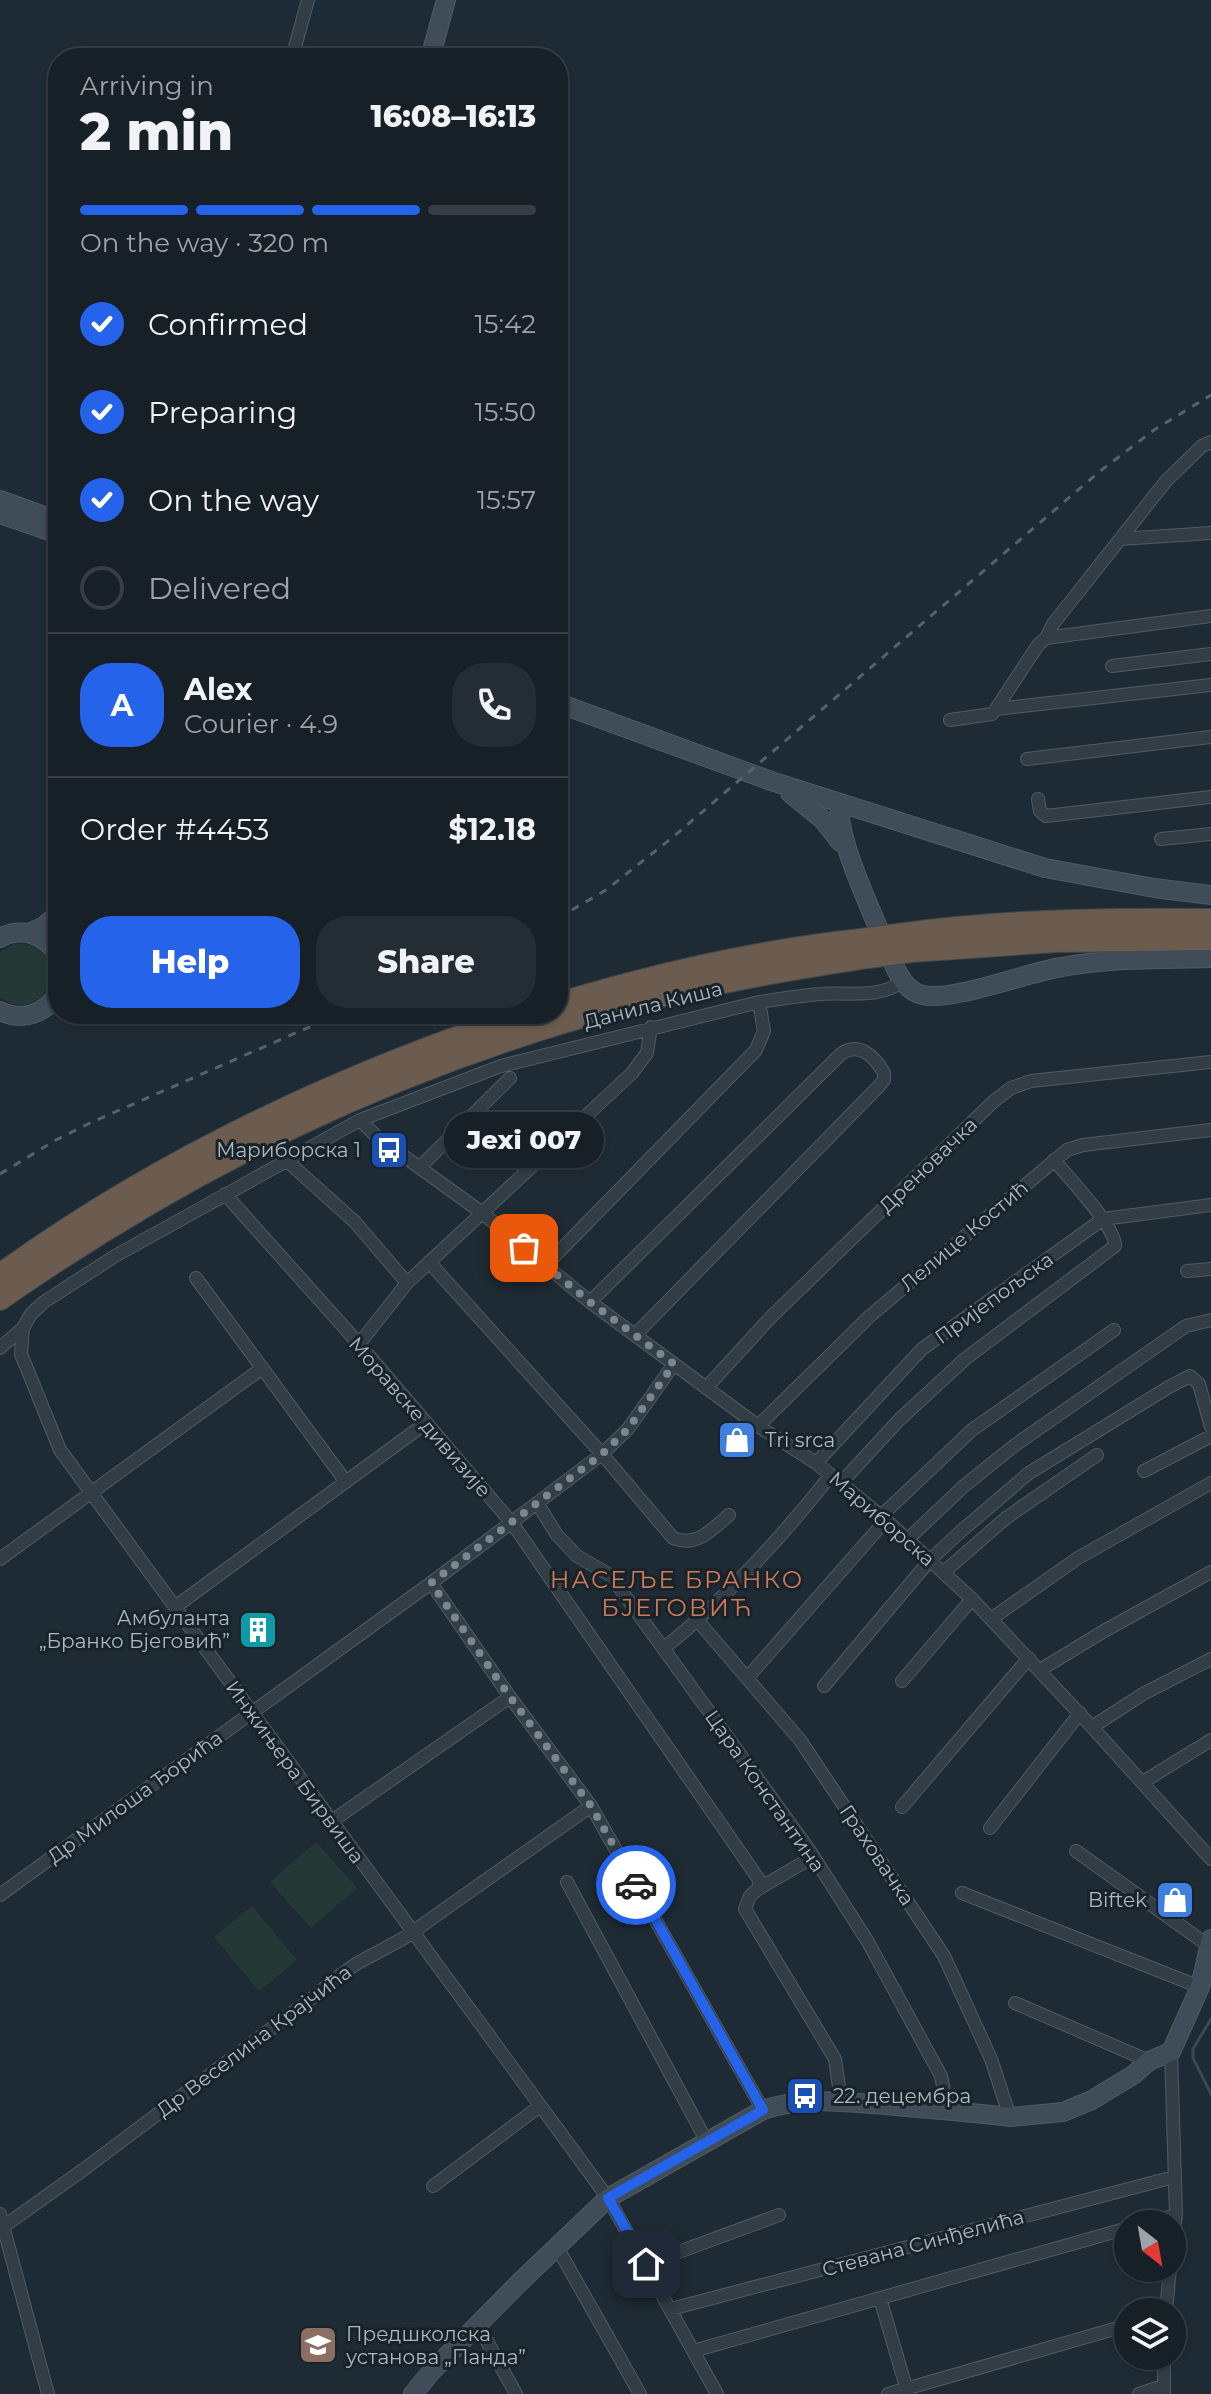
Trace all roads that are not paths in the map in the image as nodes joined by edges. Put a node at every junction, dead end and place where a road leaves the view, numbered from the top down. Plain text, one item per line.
1 (308, 0) edge
2 (436, 0) edge
3 (446, 0) edge
4 (295, 48) edge
5 (424, 48) edge
6 (433, 48) edge
7 (1211, 442) edge
8 (0, 500) edge
9 (0, 514) edge
10 (48, 517) edge
11 (48, 531) edge
12 (1211, 533) edge
13 (1120, 539) junction
14 (1211, 616) edge
15 (1046, 638) junction
16 (1211, 654) edge
17 (1112, 666) dead end
18 (1211, 685) edge
19 (568, 707) edge
20 (996, 709) junction
21 (950, 720) dead end
22 (1211, 737) edge
23 (1027, 759) dead end
24 (771, 781) junction
25 (1211, 797) edge
26 (1038, 799) dead end
27 (840, 804) junction
28 (880, 817) junction
29 (1211, 834) edge
30 (1161, 839) dead end
31 (845, 841) junction
32 (853, 863) junction
33 (1211, 895) edge
34 (1211, 920) edge
35 (48, 923) edge
36 (29, 933) junction
37 (0, 938) edge
38 (1211, 939) edge
39 (908, 942) junction
40 (48, 943) edge
41 (864, 948) junction
42 (1211, 958) edge
43 (903, 981) junction
44 (568, 1001) edge
45 (759, 1002) junction
46 (48, 1005) edge
47 (0, 1011) edge
48 (568, 1021) edge
49 (498, 1024) edge
50 (558, 1024) edge
51 (651, 1027) junction
52 (1211, 1062) edge
53 (510, 1078) dead end
54 (360, 1120) junction
55 (1211, 1130) edge
56 (286, 1160) junction
57 (1054, 1160) junction
58 (420, 1167) junction
59 (225, 1194) junction
60 (1211, 1205) edge
61 (481, 1212) junction
62 (1103, 1219) junction
63 (429, 1262) junction
64 (545, 1266) junction
65 (1211, 1269) edge
66 (1187, 1271) dead end
67 (0, 1275) edge
68 (196, 1278) dead end
69 (407, 1283) junction
70 (0, 1299) edge
71 (590, 1302) junction
72 (1211, 1320) edge
73 (23, 1328) junction
74 (1114, 1330) dead end
75 (636, 1334) junction
76 (359, 1344) junction
77 (0, 1348) edge
78 (674, 1364) junction
79 (261, 1369) junction
80 (706, 1388) junction
81 (426, 1423) junction
82 (758, 1426) junction
83 (1211, 1427) edge
84 (1211, 1436) edge
85 (602, 1454) junction
86 (1097, 1455) dead end
87 (816, 1463) junction
88 (1144, 1471) dead end
89 (836, 1479) junction
90 (346, 1482) junction
91 (1211, 1483) edge
92 (90, 1493) junction
93 (537, 1503) junction
94 (729, 1515) dead end
95 (883, 1518) junction
96 (512, 1523) junction
97 (907, 1540) junction
98 (0, 1559) edge
99 (930, 1560) junction
100 (944, 1572) junction
101 (1211, 1572) edge
102 (431, 1583) junction
103 (972, 1599) junction
104 (175, 1607) junction
105 (991, 1619) junction
106 (698, 1621) junction
107 (664, 1648) junction
108 (1029, 1658) junction
109 (1211, 1659) edge
110 (1040, 1670) junction
111 (748, 1677) junction
112 (902, 1681) dead end
113 (824, 1686) dead end
114 (510, 1697) junction
115 (251, 1713) junction
116 (1080, 1713) junction
117 (1092, 1727) junction
118 (1211, 1740) edge
119 (1143, 1782) junction
120 (591, 1806) junction
121 (902, 1807) dead end
122 (332, 1821) junction
123 (990, 1828) dead end
124 (1076, 1851) dead end
125 (813, 1857) junction
126 (1211, 1859) edge
127 (567, 1882) dead end
128 (758, 1889) junction
129 (962, 1893) dead end
130 (0, 1895) edge
131 (412, 1932) junction
132 (1210, 1942) edge
133 (1200, 1987) junction
134 (1015, 2003) dead end
135 (1171, 2052) junction
136 (1149, 2061) junction
137 (841, 2101) junction
138 (540, 2106) junction
139 (763, 2110) junction
140 (948, 2110) junction
141 (1010, 2117) junction
142 (707, 2142) junction
143 (1174, 2177) junction
144 (433, 2186) dead end
145 (608, 2198) junction
146 (1176, 2210) edge
147 (779, 2215) dead end
148 (1, 2223) edge
149 (1114, 2232) edge
150 (557, 2247) junction
151 (646, 2264) junction
152 (880, 2298) junction
153 (671, 2309) junction
154 (478, 2325) junction
155 (1114, 2329) edge
156 (693, 2351) junction
157 (1164, 2370) edge
158 (1163, 2390) edge
159 (907, 2391) edge
160 (48, 2394) edge
161 (413, 2394) edge
162 (516, 2394) edge
163 (640, 2394) edge
164 (717, 2394) edge
165 (888, 2394) edge
166 (1139, 2394) edge

1 - 4 street
2 - 5 street
3 - 6 street
7 - 13 street
8 - 10 street
9 - 11 street
12 - 13 street
13 - 15 street
14 - 15 street
15 - 20 street
16 - 17 street
18 - 20 street
19 - 24 street
20 - 21 street
22 - 23 street
24 - 27 street
24 - 32 street
25 - 26 street
27 - 28 street
27 - 31 street
28 - 31 street
28 - 33 street
29 - 30 street
31 - 32 street
32 - 43 street
34 - 39 highway
35 - 36 street
36 - 37 street
36 - 40 street
38 - 39 highway
39 - 41 highway, bridge
41 - 44 highway
41 - 48 highway
42 - 43 street
43 - 45 street, Данила Киша
45 - 51 street, Данила Киша
45 - 64 street
46 - 47 street
49 - 67 highway
50 - 70 highway
51 - 54 street, Данила Киша
51 - 61 street
52 - 80 street, Дреновачка
53 - 58 street
54 - 56 street, Данила Киша
54 - 58 street, Мариборска
55 - 57 street, Лелице Костић
56 - 59 street, Данила Киша
56 - 69 street
57 - 62 street
57 - 82 street, Лелице Костић
58 - 61 street, Мариборска
59 - 73 street, Данила Киша
59 - 76 street, Моравске дивизије
60 - 62 street, Пријепољска
61 - 63 street
61 - 64 street, Мариборска
62 - 87 street, Пријепољска
62 - 89 street
63 - 69 street
63 - 85 street
64 - 71 street, Мариборска
65 - 66 street
68 - 79 street
69 - 76 street
71 - 75 street, Мариборска
71 - 75 street
72 - 97 street
73 - 77 street, Данила Киша
73 - 92 street, Инжињера Бирвиша
74 - 95 street
75 - 78 street, Мариборска
76 - 81 street, Моравске дивизије
78 - 80 street, Мариборска
78 - 85 street, Др Милоша Ђорића
79 - 90 street
79 - 92 street
80 - 82 street, Мариборска
81 - 90 street
81 - 96 street, Моравске дивизије
82 - 87 street, Мариборска
83 - 99 street
84 - 88 street
85 - 93 street, Др Милоша Ђорића
85 - 94 street
86 - 100 street, Мариборска
87 - 89 street, Мариборска
89 - 95 street, Мариборска
89 - 106 street
90 - 104 street
91 - 105 street
92 - 98 street
92 - 104 street, Инжињера Бирвиша
93 - 96 street, Др Милоша Ђорића
93 - 107 street, Цара Константина
95 - 97 street, Мариборска
95 - 111 street
96 - 102 street, Др Милоша Ђорића
96 - 128 street, Моравске дивизије
97 - 99 street, Мариборска
99 - 100 street, Мариборска
99 - 113 street
100 - 103 street, Мариборска
101 - 110 street
102 - 114 street
102 - 115 street, Др Милоша Ђорића
103 - 105 street, Мариборска
103 - 112 street
104 - 115 street, Инжињера Бирвиша
105 - 108 street, Мариборска
106 - 107 street
106 - 111 street, Граховачка
107 - 125 street, Цара Константина
108 - 110 street, Мариборска
108 - 121 street
109 - 117 street
110 - 116 street, Мариборска
111 - 141 street, Граховачка
114 - 120 street
114 - 122 street
115 - 122 street, Инжињера Бирвиша
115 - 130 street, Др Милоша Ђорића
116 - 117 street, Мариборска
116 - 123 street
117 - 119 street, Мариборска
118 - 119 street
119 - 126 street, Мариборска
120 - 131 street, Др Веселина Крајчића
120 - 139 street
122 - 131 street, Инжињера Бирвиша
124 - 132 street
125 - 128 street
125 - 140 street, Цара Константина
127 - 142 street
128 - 137 street
129 - 133 street
131 - 138 street, Инжињера Бирвиша
131 - 148 street, Др Веселина Крајчића
132 - 133 street
133 - 135 street
134 - 136 street
135 - 136 street
135 - 143 street
136 - 141 street
137 - 139 street
137 - 140 street
138 - 144 street
138 - 145 street, Инжињера Бирвиша
139 - 142 street
140 - 141 street
142 - 145 street
143 - 146 street
143 - 153 street, Стевана Синђелића
145 - 150 street
145 - 151 street, Инжињера Бирвиша
147 - 151 street
148 - 160 street
149 - 152 street
150 - 154 street
150 - 163 street
151 - 153 street, Инжињера Бирвиша
152 - 156 street
152 - 159 street
153 - 156 street, Инжињера Бирвиша
154 - 161 street
154 - 162 street
155 - 159 street
156 - 164 street, Инжињера Бирвиша
157 - 158 street
158 - 166 street
159 - 165 street

